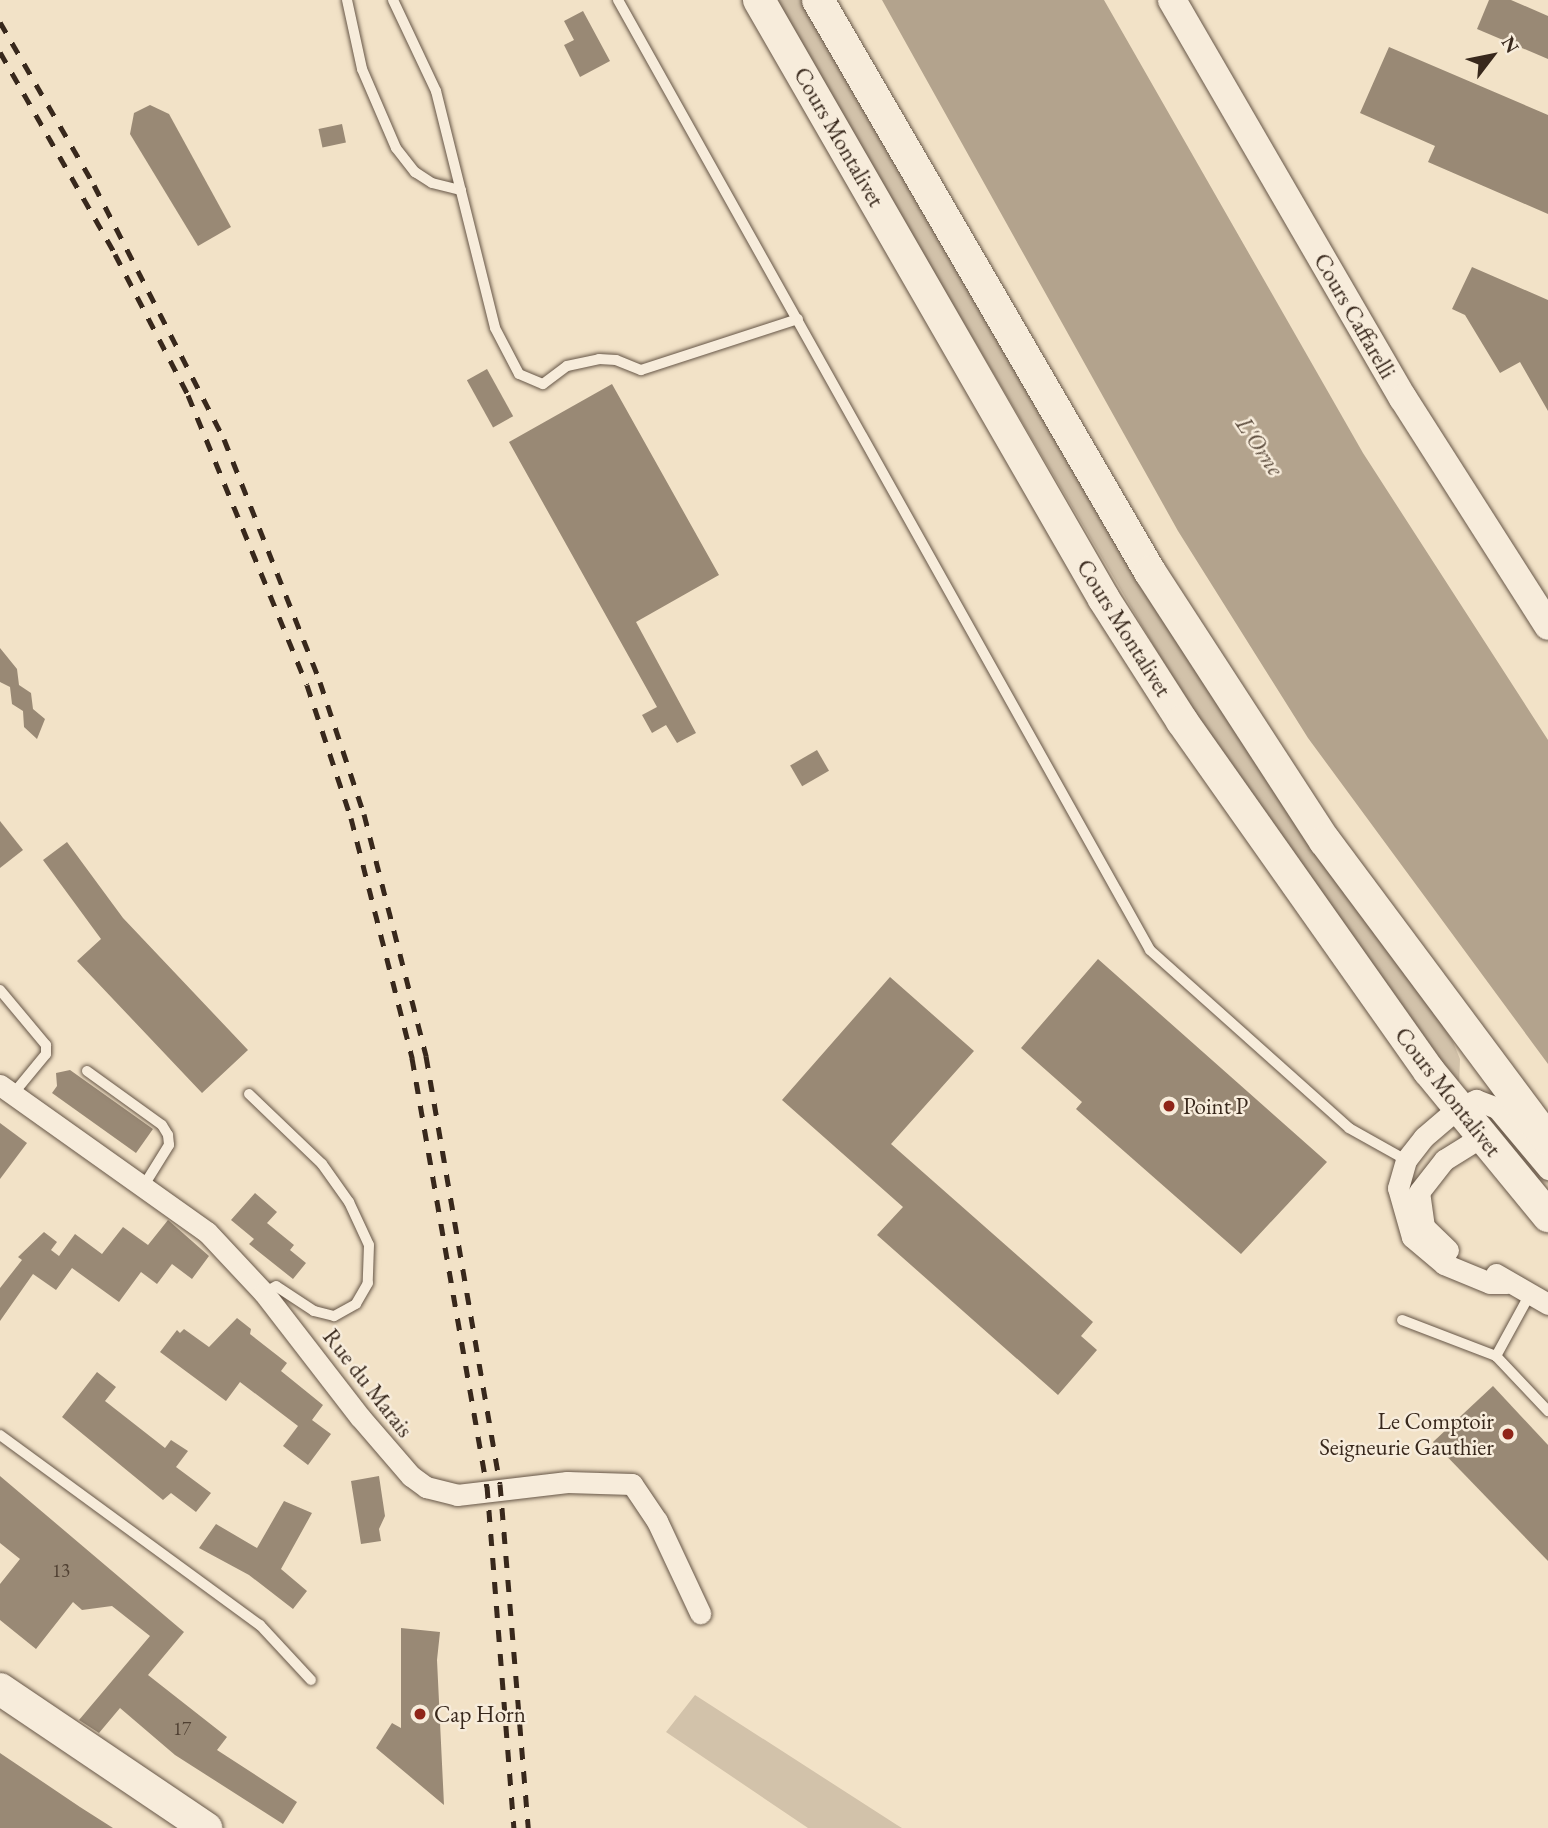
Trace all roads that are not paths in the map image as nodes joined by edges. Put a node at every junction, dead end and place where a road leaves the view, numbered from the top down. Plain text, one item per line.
1 (347, 0) edge
2 (393, 0) edge
3 (618, 0) edge
4 (759, 0) edge
5 (818, 0) edge
6 (1172, 0) edge
7 (461, 190) junction
8 (798, 319) junction
9 (1548, 626) edge
10 (0, 990) edge
11 (87, 1071) dead end
12 (7, 1090) edge
13 (249, 1094) dead end
14 (1458, 1108) junction
15 (1482, 1137) junction
16 (1548, 1140) edge
17 (1406, 1160) junction
18 (1548, 1169) edge
19 (144, 1187) junction
20 (1548, 1216) edge
21 (1507, 1283) junction
22 (264, 1293) junction
23 (1539, 1299) edge
24 (1402, 1321) dead end
25 (1496, 1356) junction
26 (1548, 1411) edge
27 (0, 1435) edge
28 (700, 1613) dead end
29 (311, 1681) dead end
30 (0, 1689) edge
31 (206, 1828) edge

1 - 7 lane
2 - 7 lane
3 - 8 lane
4 - 14 main road, Cours Montalivet
5 - 16 main road
6 - 9 street, Cours Caffarelli
7 - 8 lane
8 - 17 lane
10 - 12 lane
11 - 19 lane
12 - 19 street, Rue du Marais
13 - 22 lane
14 - 15 main road, Cours Montalivet
14 - 17 street
14 - 18 street
15 - 20 main road, Cours Montalivet
15 - 21 street
17 - 21 street
19 - 22 street, Rue du Marais
21 - 23 street
22 - 28 street, Rue du Marais
23 - 25 lane
24 - 25 lane
25 - 26 lane
27 - 29 lane
30 - 31 main road

